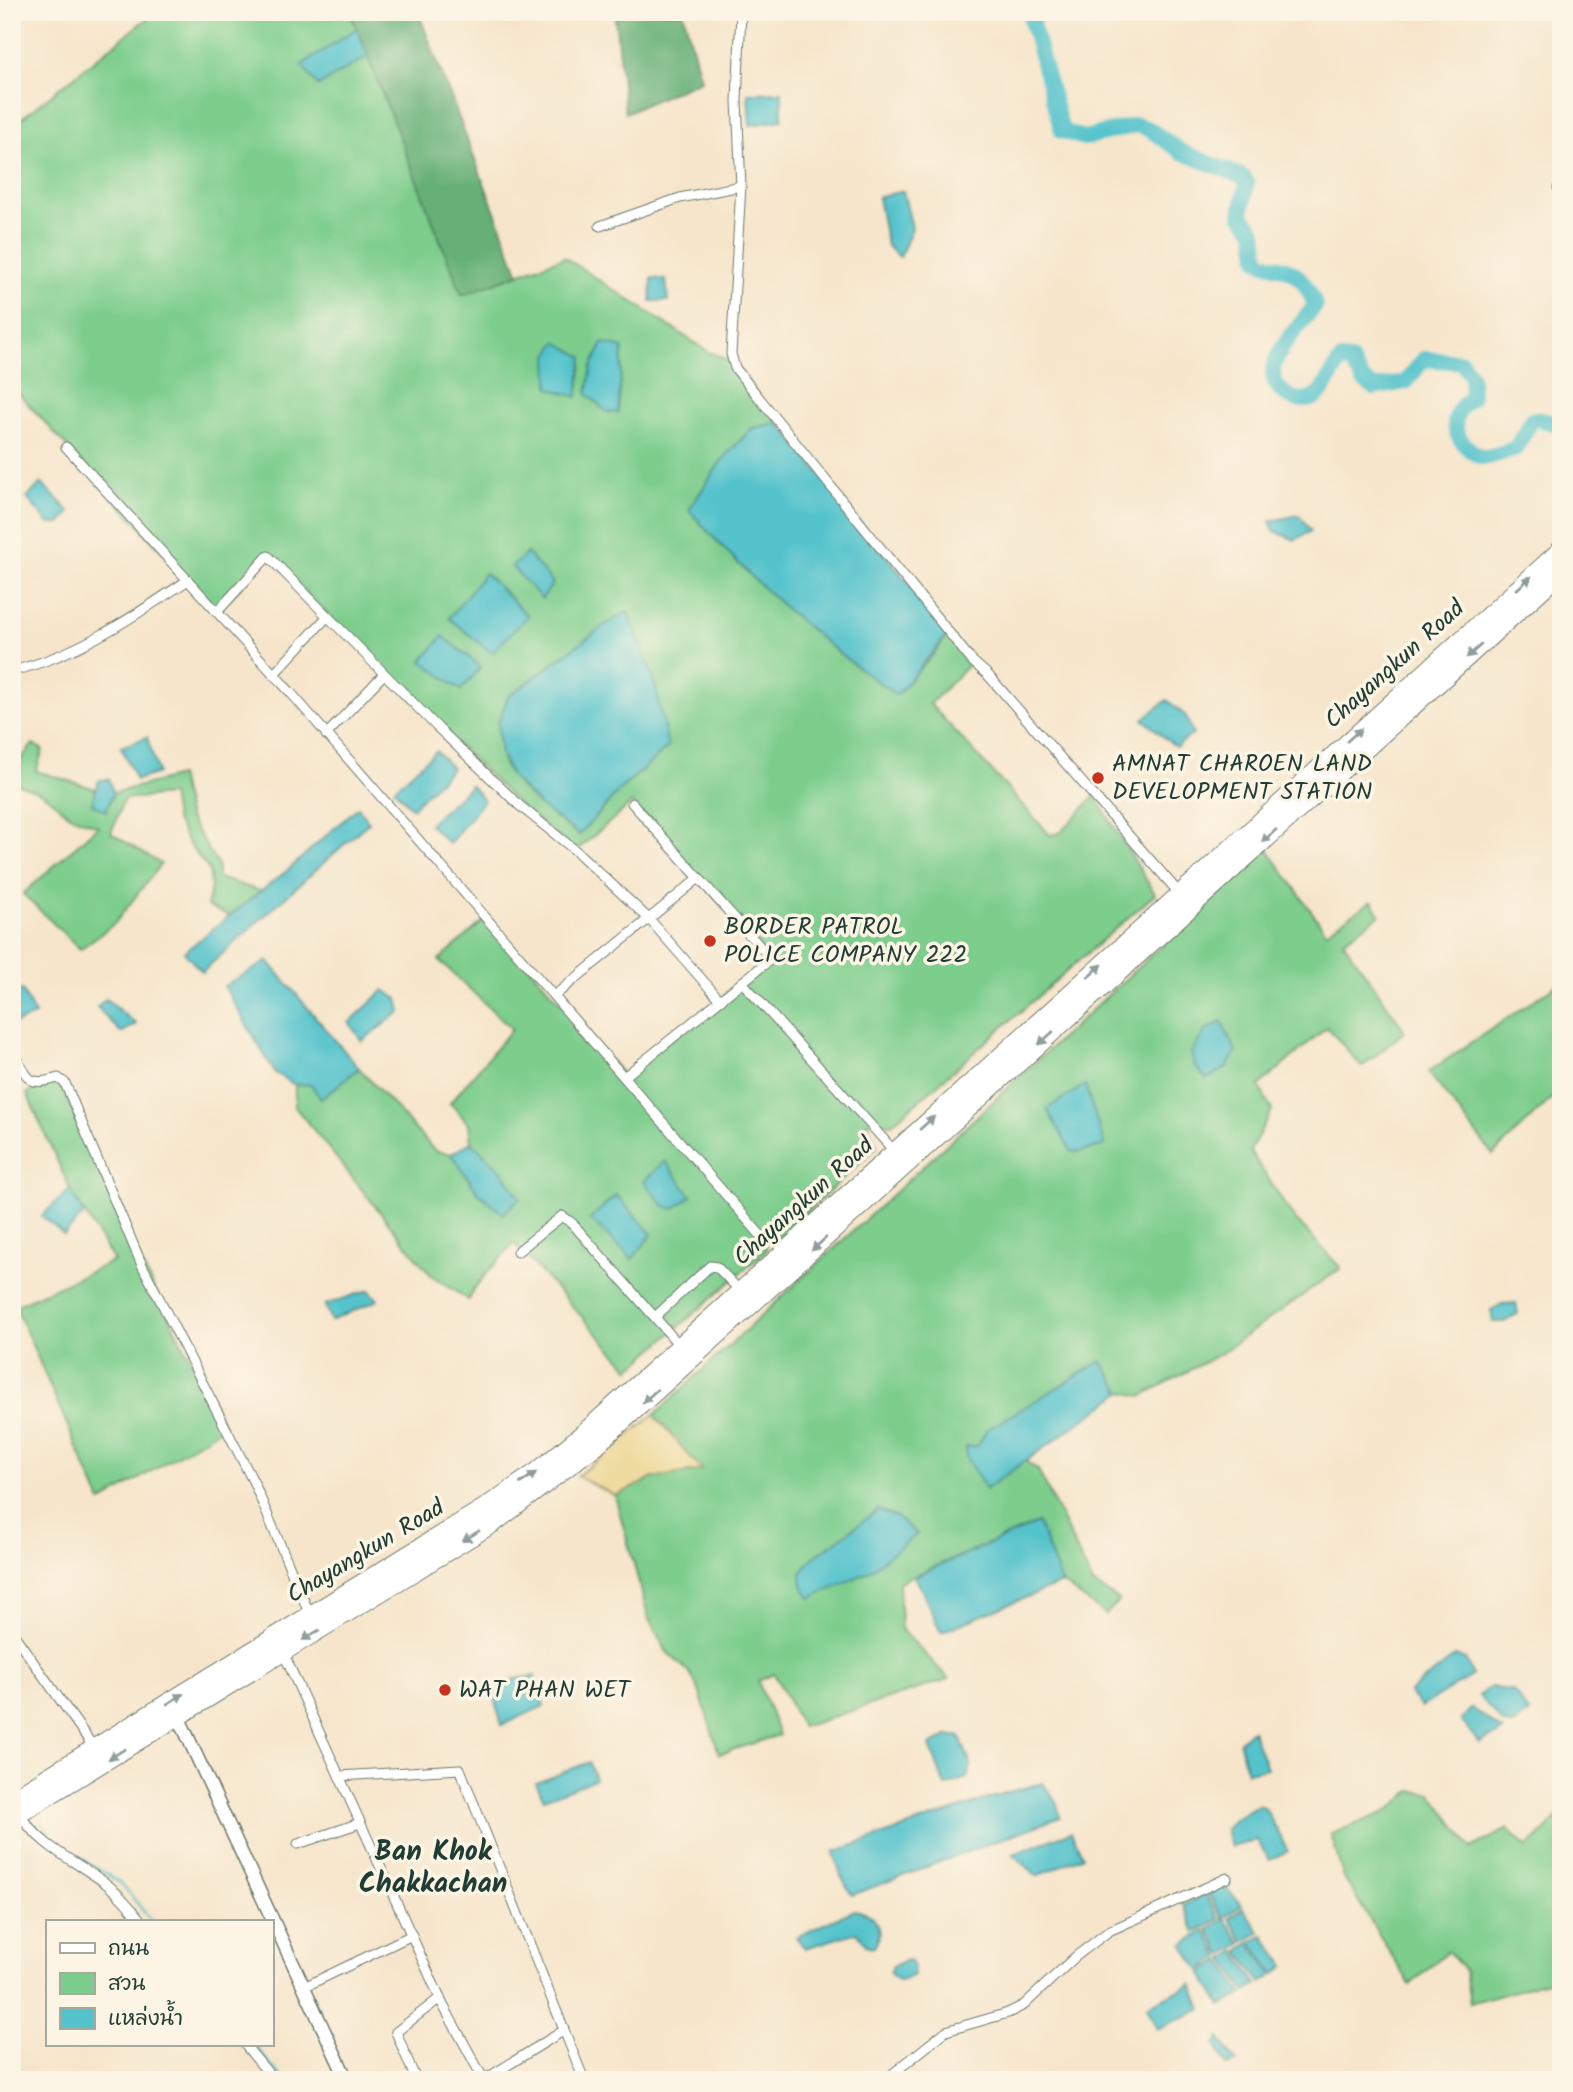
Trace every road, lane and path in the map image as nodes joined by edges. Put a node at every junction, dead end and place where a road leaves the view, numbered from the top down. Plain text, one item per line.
1 (741, 12) edge
2 (741, 187) junction
3 (600, 226) dead end
4 (66, 447) dead end
5 (1561, 550) edge
6 (1561, 572) edge
7 (188, 580) junction
8 (217, 612) junction
9 (327, 617) junction
10 (12, 671) edge
11 (273, 675) junction
12 (383, 675) junction
13 (326, 735) junction
14 (632, 803) dead end
15 (699, 878) junction
16 (1180, 894) junction
17 (650, 920) junction
18 (742, 982) junction
19 (554, 996) junction
20 (720, 1000) junction
21 (12, 1051) edge
22 (624, 1077) junction
23 (895, 1152) junction
24 (864, 1192) junction
25 (764, 1239) dead end
26 (517, 1252) dead end
27 (741, 1292) junction
28 (656, 1317) junction
29 (680, 1346) junction
30 (310, 1615) junction
31 (12, 1632) edge
32 (283, 1652) junction
33 (178, 1716) junction
34 (95, 1749) junction
35 (339, 1776) junction
36 (15, 1810) edge
37 (360, 1824) junction
38 (298, 1844) dead end
39 (1227, 1878) dead end
40 (140, 1920) edge
41 (273, 1920) edge
42 (273, 1920) edge
43 (412, 1935) junction
44 (304, 1987) junction
45 (440, 1998) junction
46 (563, 2031) junction
47 (245, 2046) edge
48 (274, 2080) edge
49 (346, 2080) edge
50 (416, 2080) edge
51 (484, 2080) edge
52 (584, 2080) edge
53 (886, 2080) edge

1 - 2 street
2 - 3 street
2 - 16 street
4 - 7 street
16 -> 5 highway, Chayangkun Road
6 -> 24 highway, Chayangkun Road
7 - 8 street
7 - 10 street
8 - 9 street
8 - 11 street
9 - 11 street
9 - 12 street
11 - 13 street
12 - 13 street
12 - 17 street
13 - 19 street
14 - 15 street
15 - 17 street
15 - 18 street
23 -> 16 highway, Chayangkun Road
17 - 19 street
17 - 20 street
18 - 20 street
18 - 23 street
19 - 22 street
20 - 22 street
21 - 30 street
22 - 25 street
23 - 24 highway, Chayangkun Road
24 - 27 highway, Chayangkun Road
24 -> 32 highway, Chayangkun Road
26 - 28 street
27 - 28 street
27 - 29 highway, Chayangkun Road
28 - 29 street
30 -> 29 highway, Chayangkun Road
34 -> 30 highway, Chayangkun Road
31 - 34 street
32 - 33 highway, Chayangkun Road
32 - 35 street
33 -> 36 highway, Chayangkun Road
33 - 42 street
34 - 36 highway, Chayangkun Road
35 - 37 street
35 - 46 street
36 - 40 street
37 - 38 street
37 - 43 street
39 - 53 street
41 - 44 street
43 - 44 street
43 - 45 street
44 - 49 street
45 - 50 street
45 - 51 street
46 - 51 street
46 - 52 street
47 - 48 street

